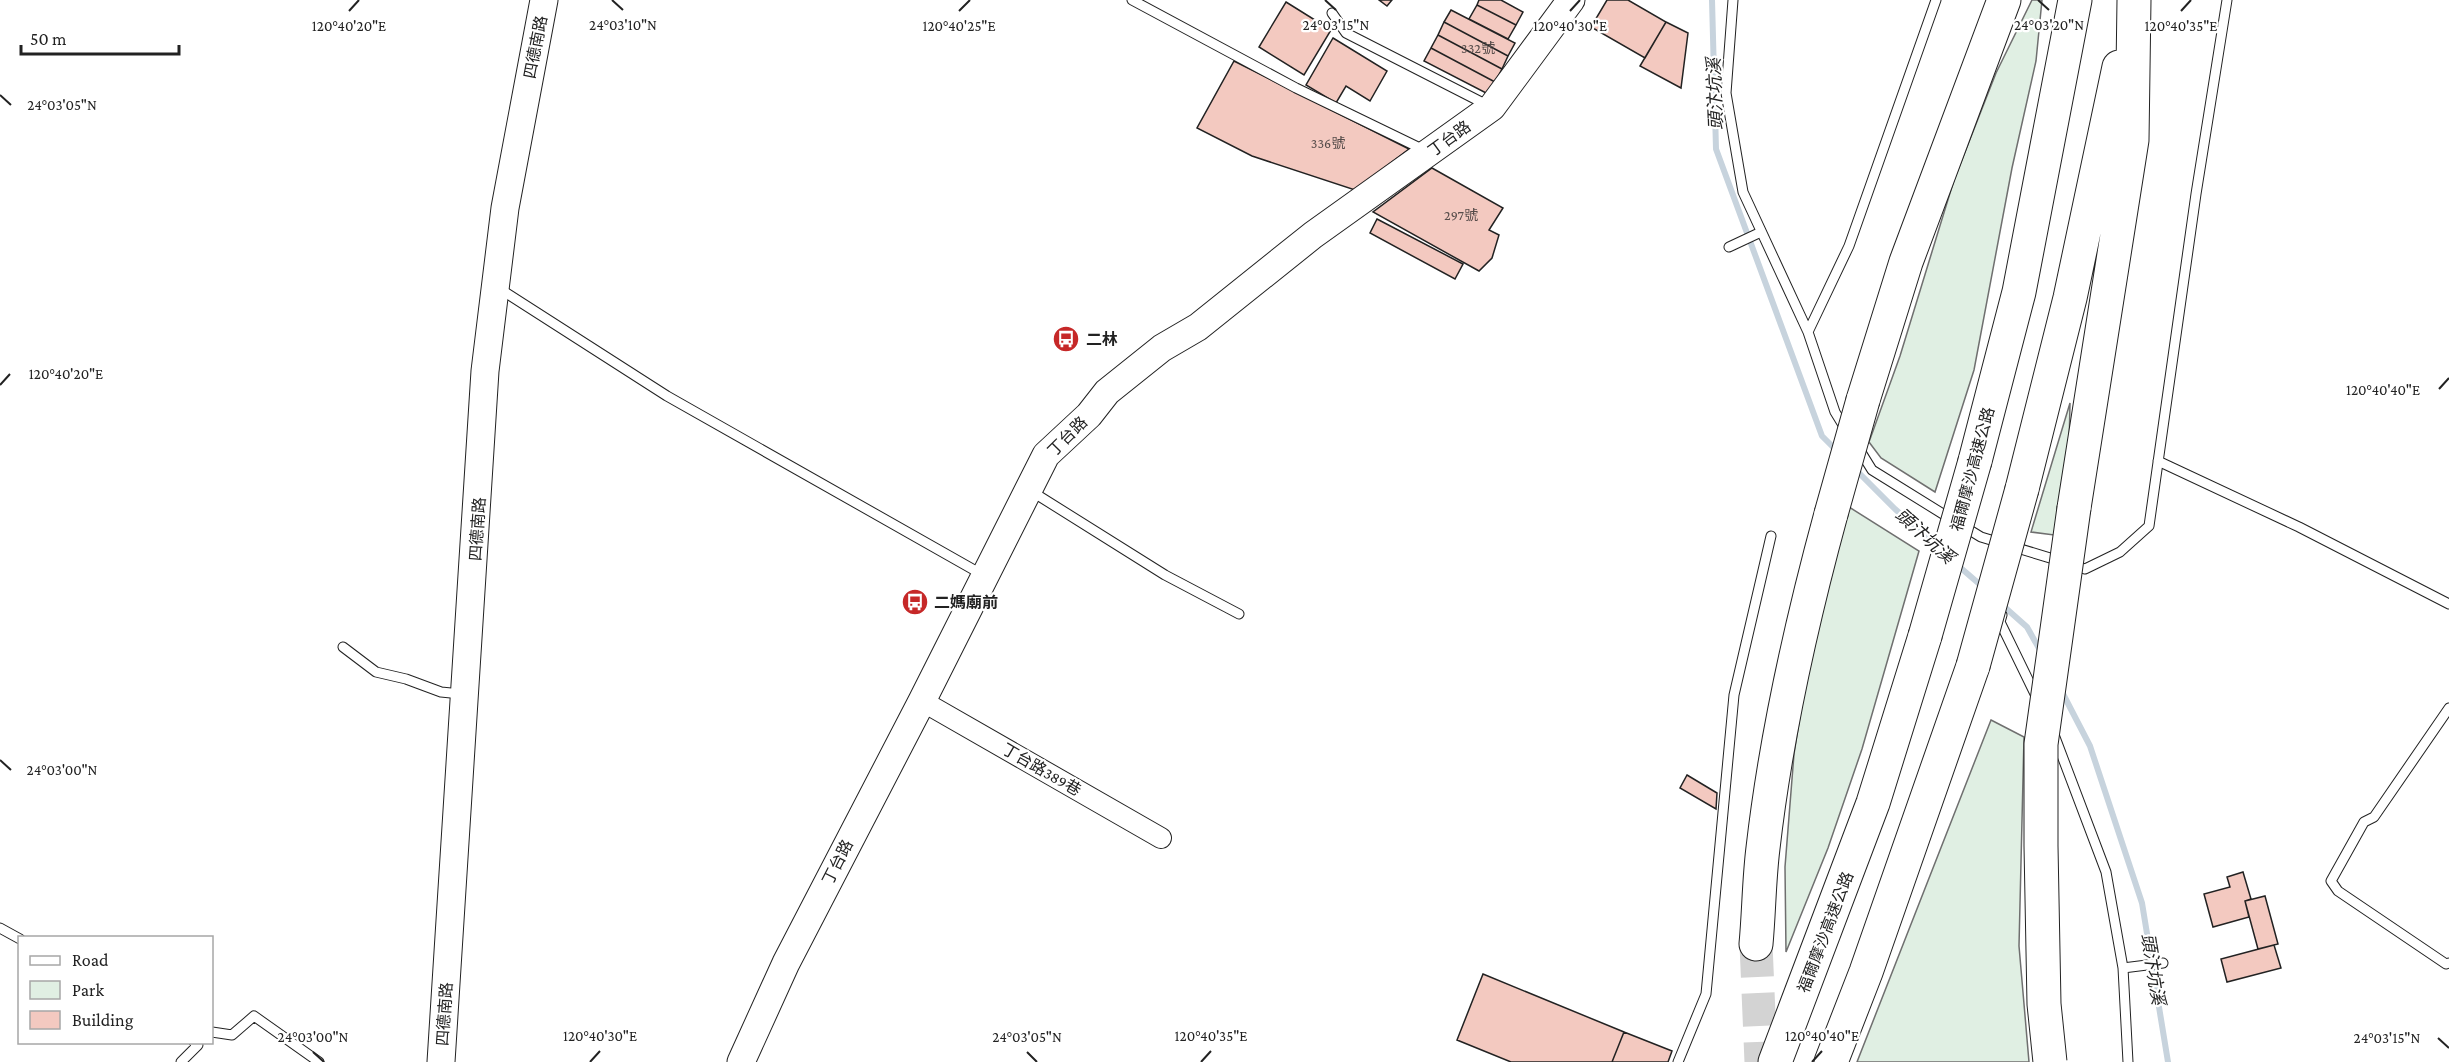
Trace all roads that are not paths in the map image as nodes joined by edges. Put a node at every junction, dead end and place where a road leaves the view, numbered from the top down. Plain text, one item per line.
1 (544, 0) edge
2 (1132, 0) edge
3 (1570, 0) edge
4 (1733, 0) edge
5 (1936, 0) edge
6 (2004, 0) edge
7 (2075, 0) edge
8 (2133, 0) edge
9 (2227, 0) edge
10 (1332, 13) dead end
11 (1492, 107) junction
12 (1429, 153) junction
13 (1761, 232) junction
14 (1729, 247) dead end
15 (495, 286) junction
16 (1808, 332) junction
17 (2158, 461) junction
18 (1029, 490) junction
19 (1771, 536) dead end
20 (2019, 549) junction
21 (2016, 560) dead end
22 (985, 576) junction
23 (2006, 602) dead end
24 (2449, 604) edge
25 (1239, 614) dead end
26 (343, 647) dead end
27 (466, 695) junction
28 (922, 701) junction
29 (2449, 708) edge
30 (1161, 838) dead end
31 (0, 928) edge
32 (18, 938) edge
33 (1756, 944) tunnel mouth
34 (2163, 963) dead end
35 (2449, 963) edge
36 (2123, 968) junction
37 (2044, 1004) junction
38 (213, 1032) edge
39 (196, 1044) edge
40 (745, 1059) edge
41 (181, 1062) edge
42 (319, 1062) edge
43 (441, 1062) edge
44 (1678, 1062) edge
45 (1775, 1062) edge
46 (1831, 1062) edge
47 (2050, 1062) edge
48 (2062, 1062) edge
49 (2128, 1062) edge

1 - 15 street, 四德南路
2 - 12 lane
3 - 11 street, 丁台路
4 - 13 lane
5 - 16 lane
6 - 33 highway, bridge
7 - 45 highway, 福爾摩沙高速公路, bridge
8 - 37 highway, bridge
8 - 46 highway, bridge
9 - 17 lane
10 - 11 lane
11 - 12 street, 丁台路
12 - 18 street, 丁台路
13 - 14 lane
13 - 16 lane
15 - 22 lane
15 - 27 street, 四德南路
16 - 20 lane
17 - 20 lane
17 - 24 lane
18 - 22 street, 丁台路
18 - 25 lane
19 - 44 lane
20 - 21 lane
22 - 28 street, 丁台路
23 - 36 lane
26 - 27 lane
27 - 43 street, 四德南路
28 - 30 street, 丁台路389巷
28 - 40 street, 丁台路
29 - 35 lane
31 - 32 lane
34 - 36 lane
36 - 49 lane
37 - 47 highway, bridge
37 - 48 highway, bridge
38 - 42 lane
39 - 41 lane

